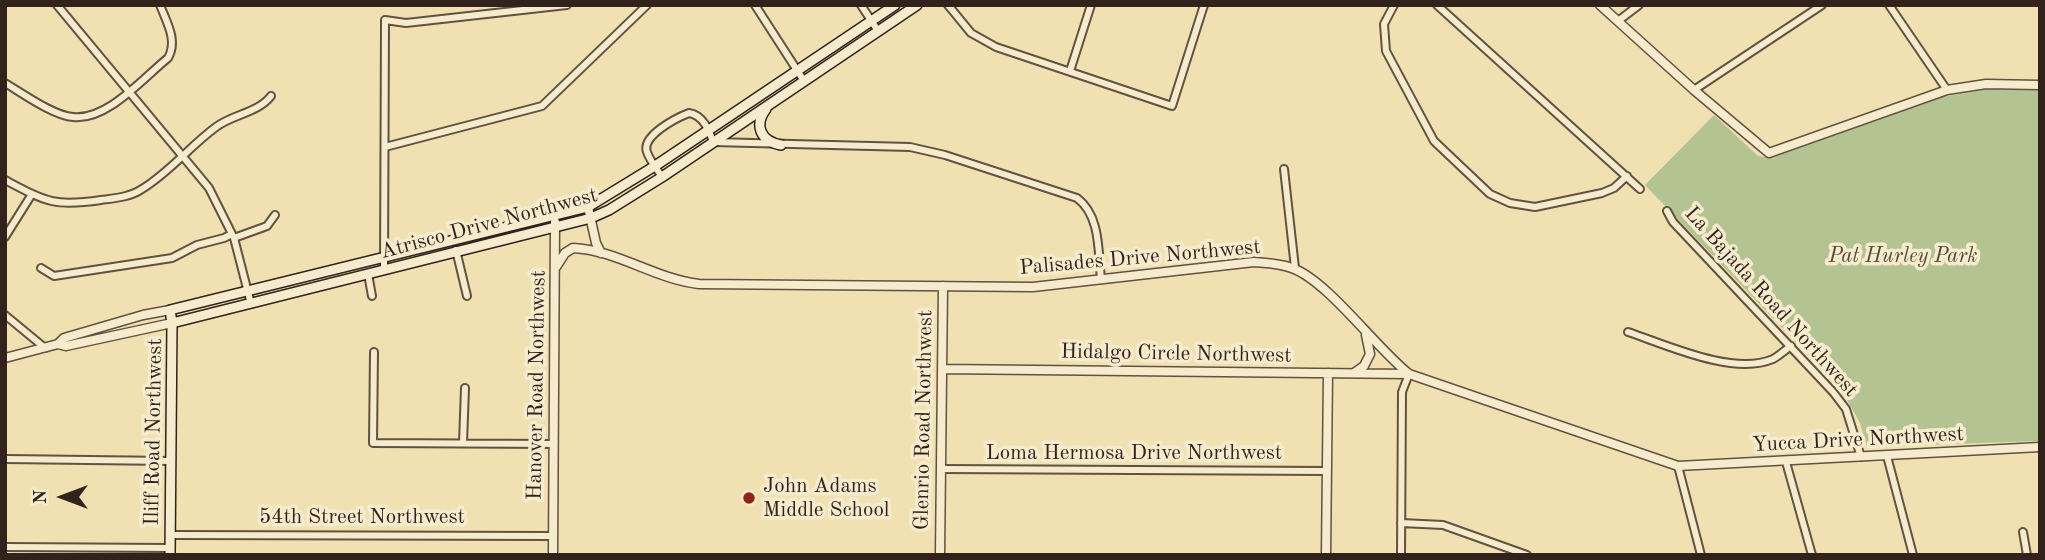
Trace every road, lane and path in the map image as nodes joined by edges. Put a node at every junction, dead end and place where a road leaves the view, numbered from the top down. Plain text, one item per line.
1 (57, 5) edge
2 (160, 5) edge
3 (567, 5) edge
4 (647, 5) edge
5 (754, 5) edge
6 (861, 5) edge
7 (895, 5) edge
8 (917, 5) edge
9 (948, 5) edge
10 (1091, 5) edge
11 (1204, 5) edge
12 (1394, 5) edge
13 (1437, 5) edge
14 (1600, 5) edge
15 (1639, 5) edge
16 (1822, 5) edge
17 (1889, 5) edge
18 (871, 21) junction
19 (1618, 21) junction
20 (878, 31) junction
21 (797, 70) junction
22 (1070, 71) junction
23 (804, 81) junction
24 (5, 83) edge
25 (2040, 85) edge
26 (1694, 90) junction
27 (1947, 90) junction
28 (128, 91) junction
29 (271, 96) dead end
30 (768, 106) junction
31 (709, 130) junction
32 (713, 142) junction
33 (780, 145) junction
34 (385, 146) junction
35 (183, 157) junction
36 (655, 166) junction
37 (1284, 169) dead end
38 (1627, 176) junction
39 (662, 177) junction
40 (5, 180) edge
41 (1640, 188) dead end
42 (32, 194) junction
43 (588, 207) junction
44 (1667, 211) dead end
45 (275, 215) dead end
46 (554, 216) junction
47 (592, 218) junction
48 (556, 228) junction
49 (233, 236) junction
50 (5, 237) edge
51 (454, 241) junction
52 (457, 253) junction
53 (601, 253) junction
54 (384, 257) junction
55 (556, 267) junction
56 (41, 268) dead end
57 (1295, 268) junction
58 (384, 270) junction
59 (368, 274) junction
60 (1101, 279) junction
61 (943, 286) junction
62 (248, 290) junction
63 (372, 296) dead end
64 (467, 296) dead end
65 (251, 304) junction
66 (170, 310) junction
67 (5, 315) edge
68 (173, 324) junction
69 (1365, 332) junction
70 (1628, 332) dead end
71 (58, 344) junction
72 (1791, 346) junction
73 (45, 348) junction
74 (374, 352) dead end
75 (5, 358) edge
76 (942, 369) junction
77 (1328, 373) junction
78 (1354, 373) junction
79 (1409, 374) junction
80 (465, 388) dead end
81 (463, 443) junction
82 (553, 444) junction
83 (2040, 447) edge
84 (1887, 456) junction
85 (1861, 457) junction
86 (5, 459) edge
87 (171, 461) junction
88 (1786, 462) junction
89 (1678, 466) junction
90 (941, 469) junction
91 (1327, 471) junction
92 (1401, 523) junction
93 (2023, 532) dead end
94 (171, 535) junction
95 (553, 536) junction
96 (5, 547) edge
97 (170, 551) edge
98 (553, 555) edge
99 (940, 555) edge
100 (1326, 555) edge
101 (1401, 555) edge
102 (1527, 555) edge
103 (1701, 555) edge
104 (1812, 555) edge
105 (1913, 555) edge
106 (2027, 555) edge

1 - 28 street
2 - 28 street
3 - 34 street
4 - 34 street
5 - 21 street
6 - 18 street
7 - 18 main road, Atrisco Drive Northwest
8 - 20 main road, Atrisco Drive Northwest
9 - 22 street
10 - 22 street
11 - 22 street
12 - 38 street
13 - 38 street
14 - 19 street
15 - 19 street
16 - 26 street
17 - 27 street
18 - 20 street
18 - 21 main road, Atrisco Drive Northwest
19 - 26 street
20 - 23 main road, Atrisco Drive Northwest
21 - 23 street
21 - 31 main road, Atrisco Drive Northwest
23 - 30 main road, Atrisco Drive Northwest
24 - 28 street
25 - 27 street
26 - 27 street
28 - 35 street
29 - 35 street
30 - 32 main road, Atrisco Drive Northwest
30 - 33 main road
31 - 32 street
31 - 36 main road, Atrisco Drive Northwest
31 - 36 street
32 - 33 street
32 - 39 main road, Atrisco Drive Northwest
33 - 60 street
34 - 54 street
35 - 42 street
35 - 49 street
36 - 39 street
36 - 43 main road, Atrisco Drive Northwest
37 - 57 street
38 - 41 street
39 - 47 main road, Atrisco Drive Northwest
40 - 42 street
42 - 50 street
43 - 46 main road, Atrisco Drive Northwest
43 - 47 street
44 - 72 street, La Bajada Road Northwest
45 - 49 street
46 - 48 street, Hanover Road Northwest
46 - 51 main road, Atrisco Drive Northwest
47 - 48 main road, Atrisco Drive Northwest
47 - 53 street
48 - 52 main road, Atrisco Drive Northwest
48 - 55 street, Hanover Road Northwest
49 - 56 street
49 - 62 street
51 - 52 street
51 - 54 main road, Atrisco Drive Northwest
52 - 58 main road, Atrisco Drive Northwest
52 - 64 street
53 - 55 street, Palisades Drive Northwest
53 - 61 street, Palisades Drive Northwest
54 - 58 street
54 - 62 main road, Atrisco Drive Northwest
55 - 82 street, Hanover Road Northwest
57 - 60 street, Palisades Drive Northwest
57 - 69 street, Palisades Drive Northwest
58 - 59 main road, Atrisco Drive Northwest
59 - 63 street
59 - 65 main road, Atrisco Drive Northwest
60 - 61 street, Palisades Drive Northwest
61 - 76 street, Glenrio Road Northwest
62 - 65 street
62 - 66 main road, Atrisco Drive Northwest
65 - 68 main road, Atrisco Drive Northwest
66 - 68 main road, Iliff Road Northwest
66 - 71 street, Atrisco Drive Northwest
67 - 73 street
68 - 71 street, Atrisco Drive Northwest
68 - 87 main road, Iliff Road Northwest
69 - 78 street
69 - 79 street, Palisades Drive Northwest
70 - 72 street
71 - 73 street, Atrisco Drive Northwest
72 - 85 street, La Bajada Road Northwest
73 - 75 street, Atrisco Drive Northwest
74 - 81 street
76 - 77 street, Hidalgo Circle Northwest
76 - 90 street, Glenrio Road Northwest
77 - 78 street, Hidalgo Circle Northwest
77 - 91 street
78 - 79 street, Hidalgo Circle Northwest
79 - 89 street, Palisades Drive Northwest
79 - 92 street
80 - 81 street
81 - 82 street
82 - 95 street, Hanover Road Northwest
83 - 84 street, Yucca Drive Northwest
84 - 85 street, Yucca Drive Northwest
84 - 105 street
85 - 88 street, Yucca Drive Northwest
86 - 87 street
87 - 94 main road, Iliff Road Northwest
88 - 89 street, Yucca Drive Northwest
88 - 104 street
89 - 103 street
90 - 91 street, Loma Hermosa Drive Northwest
90 - 99 street, Glenrio Road Northwest
91 - 100 street
92 - 101 street
92 - 102 street
93 - 106 street
94 - 95 street, 54th Street Northwest
94 - 97 main road, Iliff Road Northwest
95 - 98 street, Hanover Road Northwest
96 - 97 street

